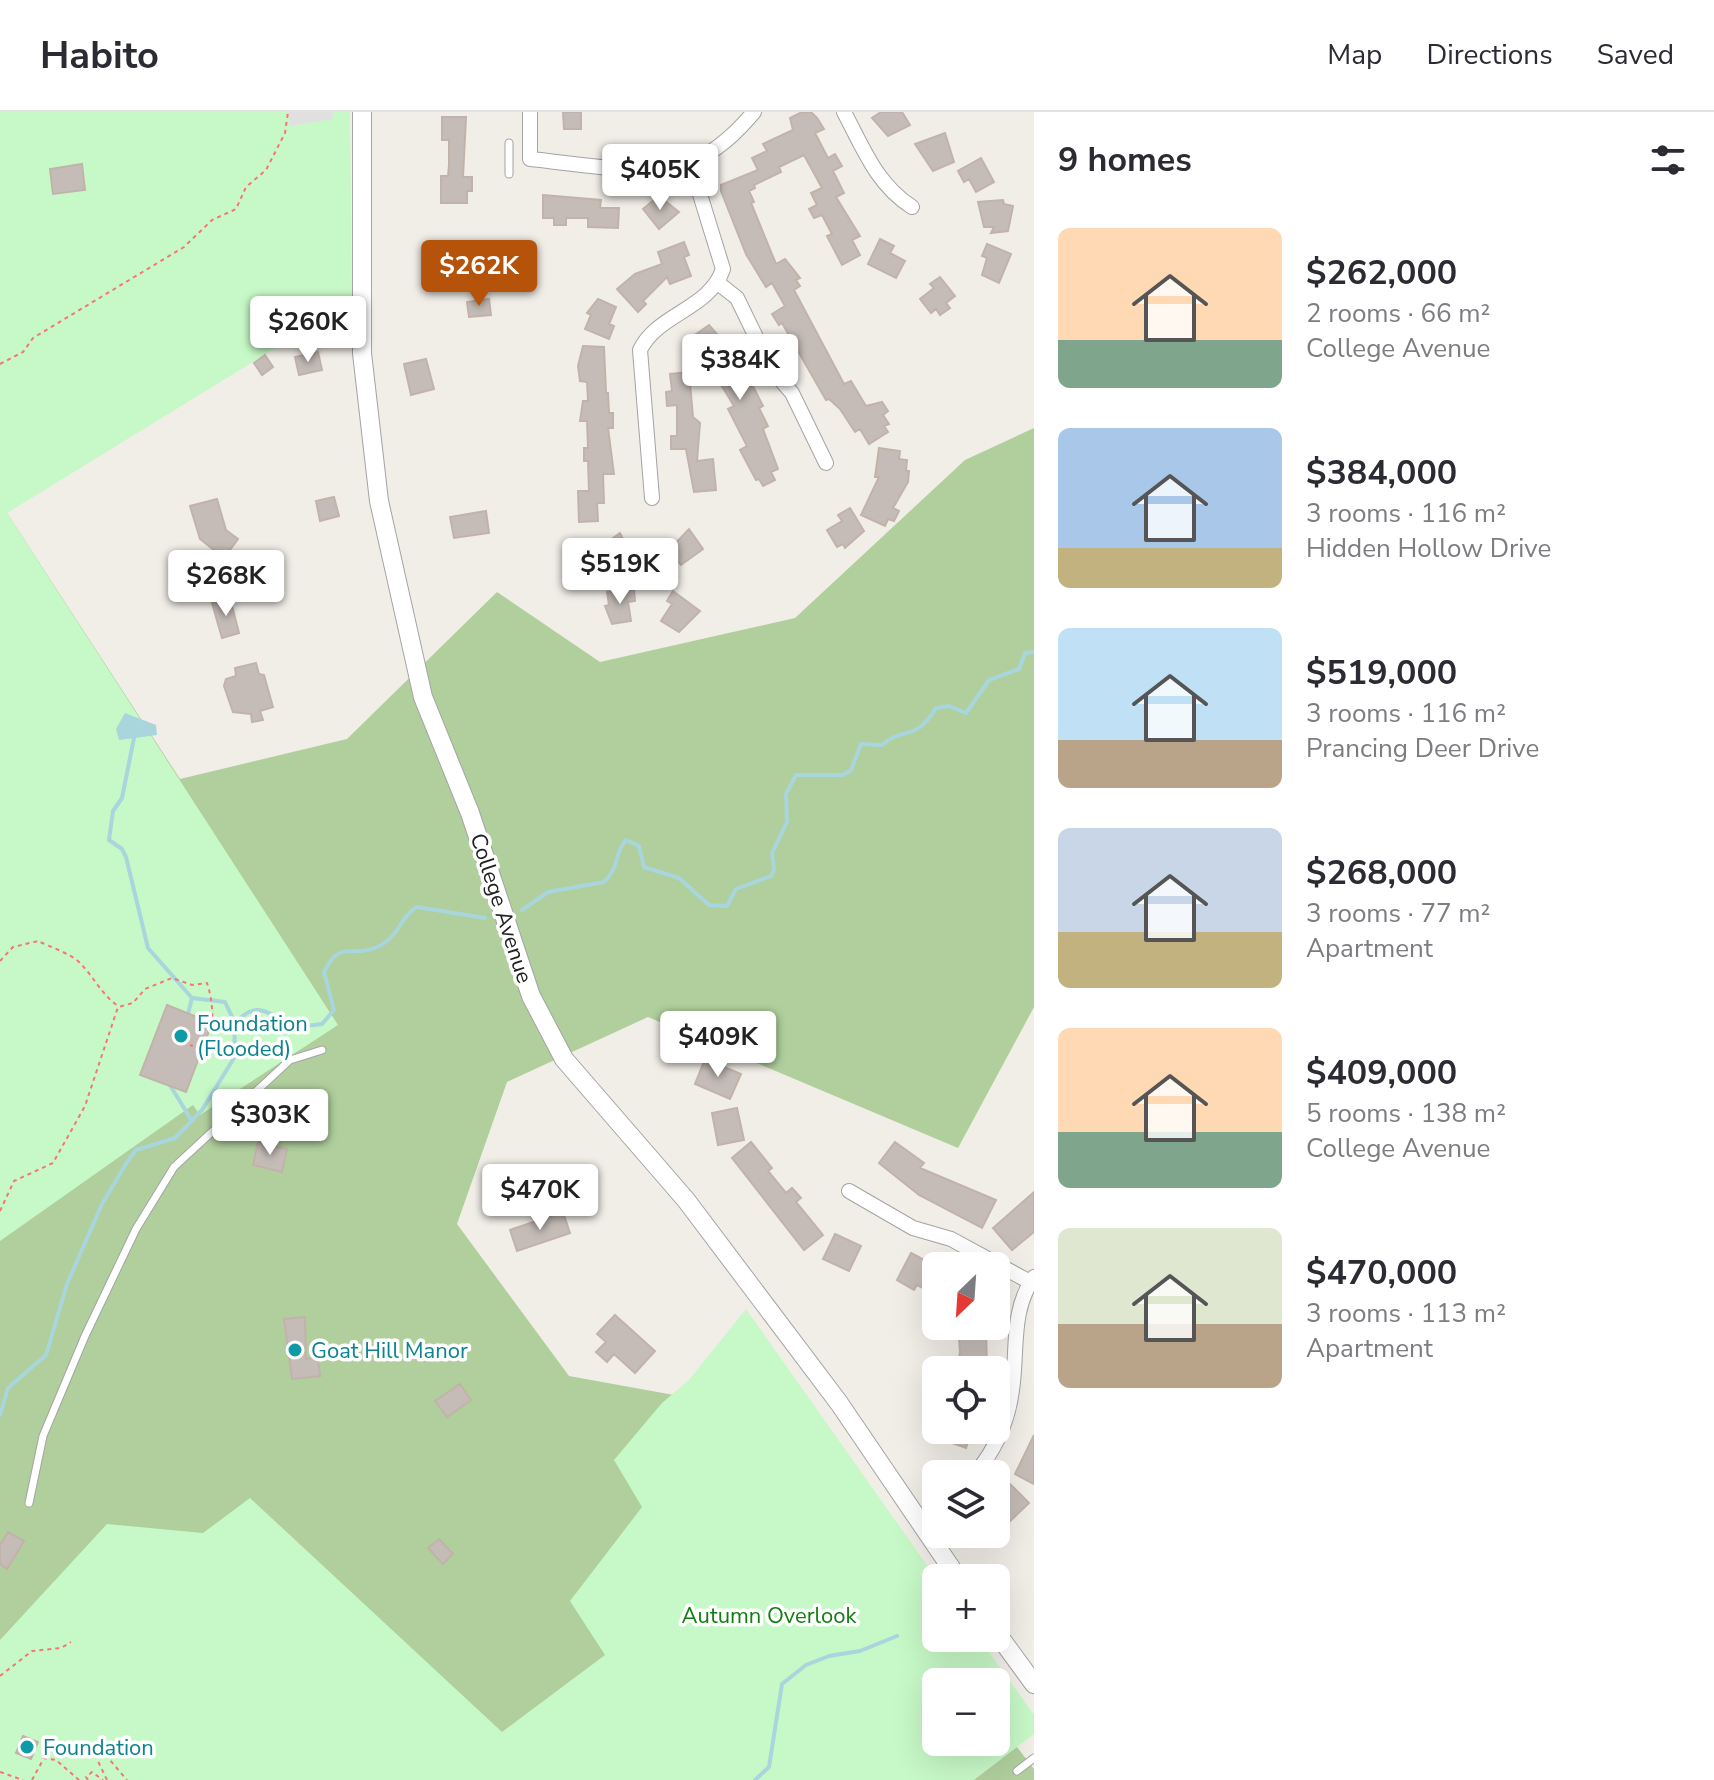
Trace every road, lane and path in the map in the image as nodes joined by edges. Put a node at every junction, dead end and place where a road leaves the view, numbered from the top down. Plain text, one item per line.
1 (288, 112) edge
2 (362, 112) edge
3 (530, 112) edge
4 (754, 112) edge
5 (844, 112) edge
6 (509, 143) dead end
7 (509, 158) junction
8 (530, 159) junction
9 (690, 162) junction
10 (509, 174) dead end
11 (912, 207) dead end
12 (718, 283) junction
13 (0, 364) edge
14 (826, 463) dead end
15 (652, 498) dead end
16 (0, 961) edge
17 (118, 1007) junction
18 (190, 1045) dead end
19 (322, 1050) dead end
20 (849, 1191) dead end
21 (0, 1211) edge
22 (1032, 1280) edge
23 (984, 1460) edge
24 (29, 1503) dead end
25 (922, 1520) edge
26 (919, 1522) junction
27 (948, 1564) edge
28 (71, 1642) dead end
29 (1010, 1651) edge
30 (0, 1676) edge
31 (1034, 1684) edge
32 (1034, 1758) edge
33 (1017, 1771) dead end
34 (0, 1772) edge
35 (23, 1780) edge
36 (32, 1780) edge
37 (79, 1780) edge
38 (88, 1780) edge
39 (105, 1780) edge
40 (127, 1780) edge

1 - 13 path
2 - 26 street, College Avenue
3 - 8 street
4 - 9 street
5 - 11 street
6 - 7 lane
7 - 8 lane
7 - 10 lane
8 - 9 street
9 - 12 street
12 - 14 street
12 - 15 street
16 - 17 path
17 - 18 path
17 - 21 path
19 - 24 lane
20 - 22 street
22 - 23 street
25 - 26 street
26 - 27 street, College Avenue
28 - 30 path
29 - 31 street
32 - 33 lane
34 - 35 path
36 - 37 path
38 - 39 path
39 - 40 path

